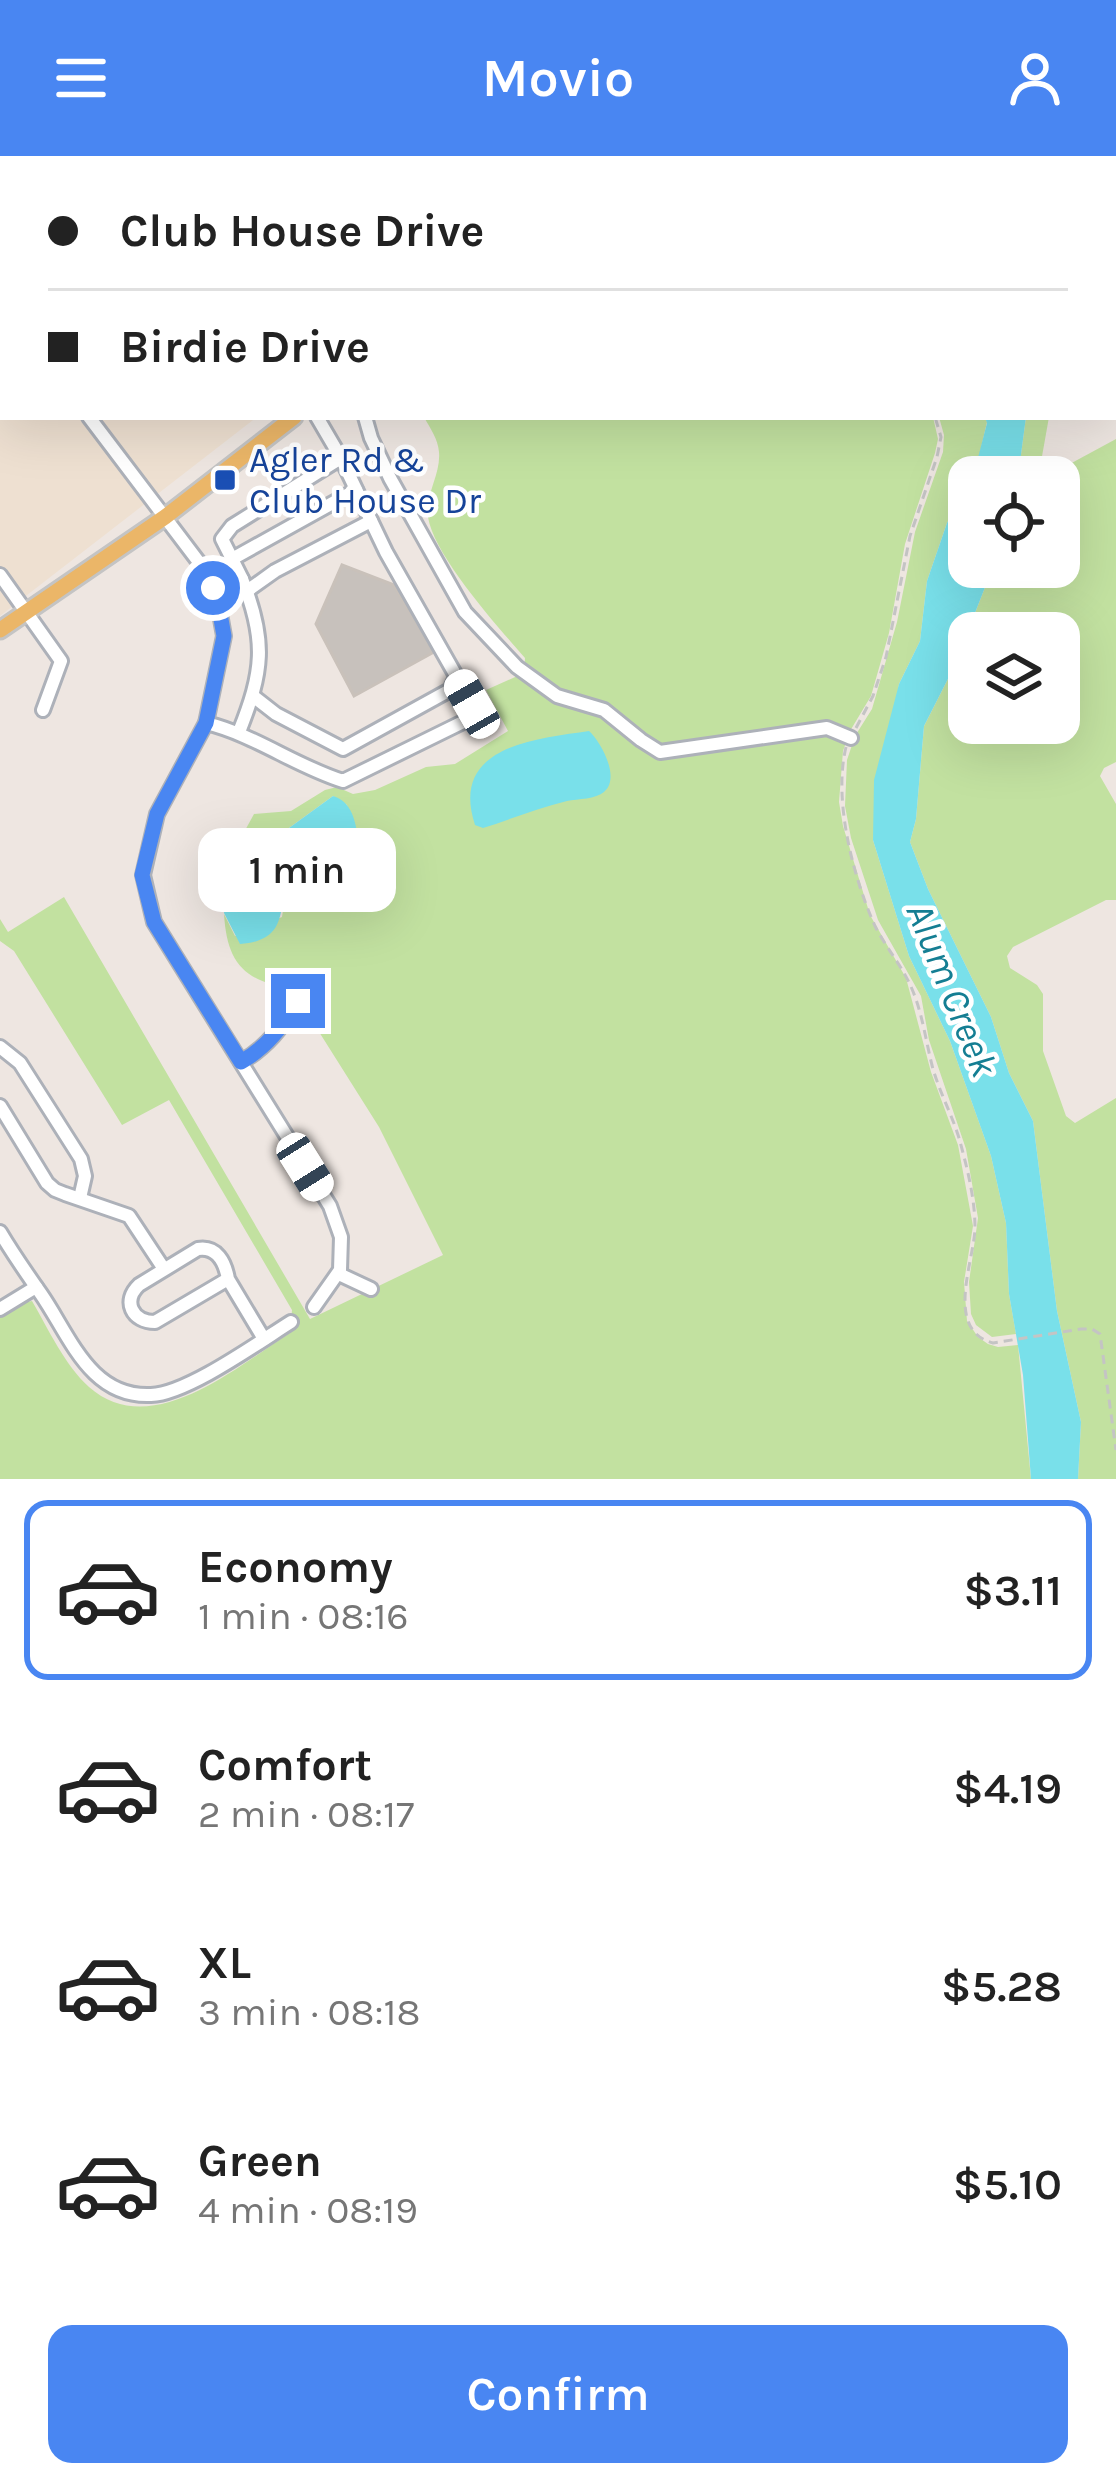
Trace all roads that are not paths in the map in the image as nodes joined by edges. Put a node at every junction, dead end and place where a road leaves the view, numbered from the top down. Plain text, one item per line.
1 (90, 420) edge
2 (289, 420) edge
3 (319, 420) edge
4 (366, 420) edge
5 (341, 458) junction
6 (356, 490) junction
7 (165, 517) junction
8 (371, 521) junction
9 (232, 559) junction
10 (0, 575) edge
11 (244, 585) junction
12 (213, 588) junction
13 (26, 614) junction
14 (0, 630) edge
15 (456, 677) junction
16 (253, 695) junction
17 (43, 710) dead end
18 (206, 723) junction
19 (239, 732) junction
20 (851, 738) road end
21 (298, 1001) dead end
22 (0, 1047) edge
23 (241, 1062) junction
24 (0, 1106) edge
25 (80, 1198) junction
26 (0, 1232) edge
27 (164, 1269) junction
28 (339, 1274) junction
29 (228, 1279) junction
30 (36, 1287) junction
31 (371, 1289) dead end
32 (314, 1307) dead end
33 (0, 1309) edge
34 (291, 1322) dead end
35 (264, 1339) junction

1 - 7 street
2 - 7 main road
3 - 5 street
4 - 20 street
5 - 6 street
5 - 9 street
6 - 8 street
6 - 9 street
7 - 12 street
7 - 13 main road
8 - 11 street
8 - 15 street
9 - 11 street
10 - 13 street
11 - 12 street
11 - 16 street
12 - 18 street
13 - 14 main road
13 - 17 street
15 - 16 street
15 - 19 street
16 - 19 street
18 - 19 street
18 - 23 street
21 - 23 street
22 - 25 street
23 - 28 street
24 - 25 street
25 - 27 street
26 - 30 street
27 - 29 street
27 - 29 street
28 - 31 street
28 - 32 street
29 - 35 street
30 - 33 street
30 - 35 street
34 - 35 street

